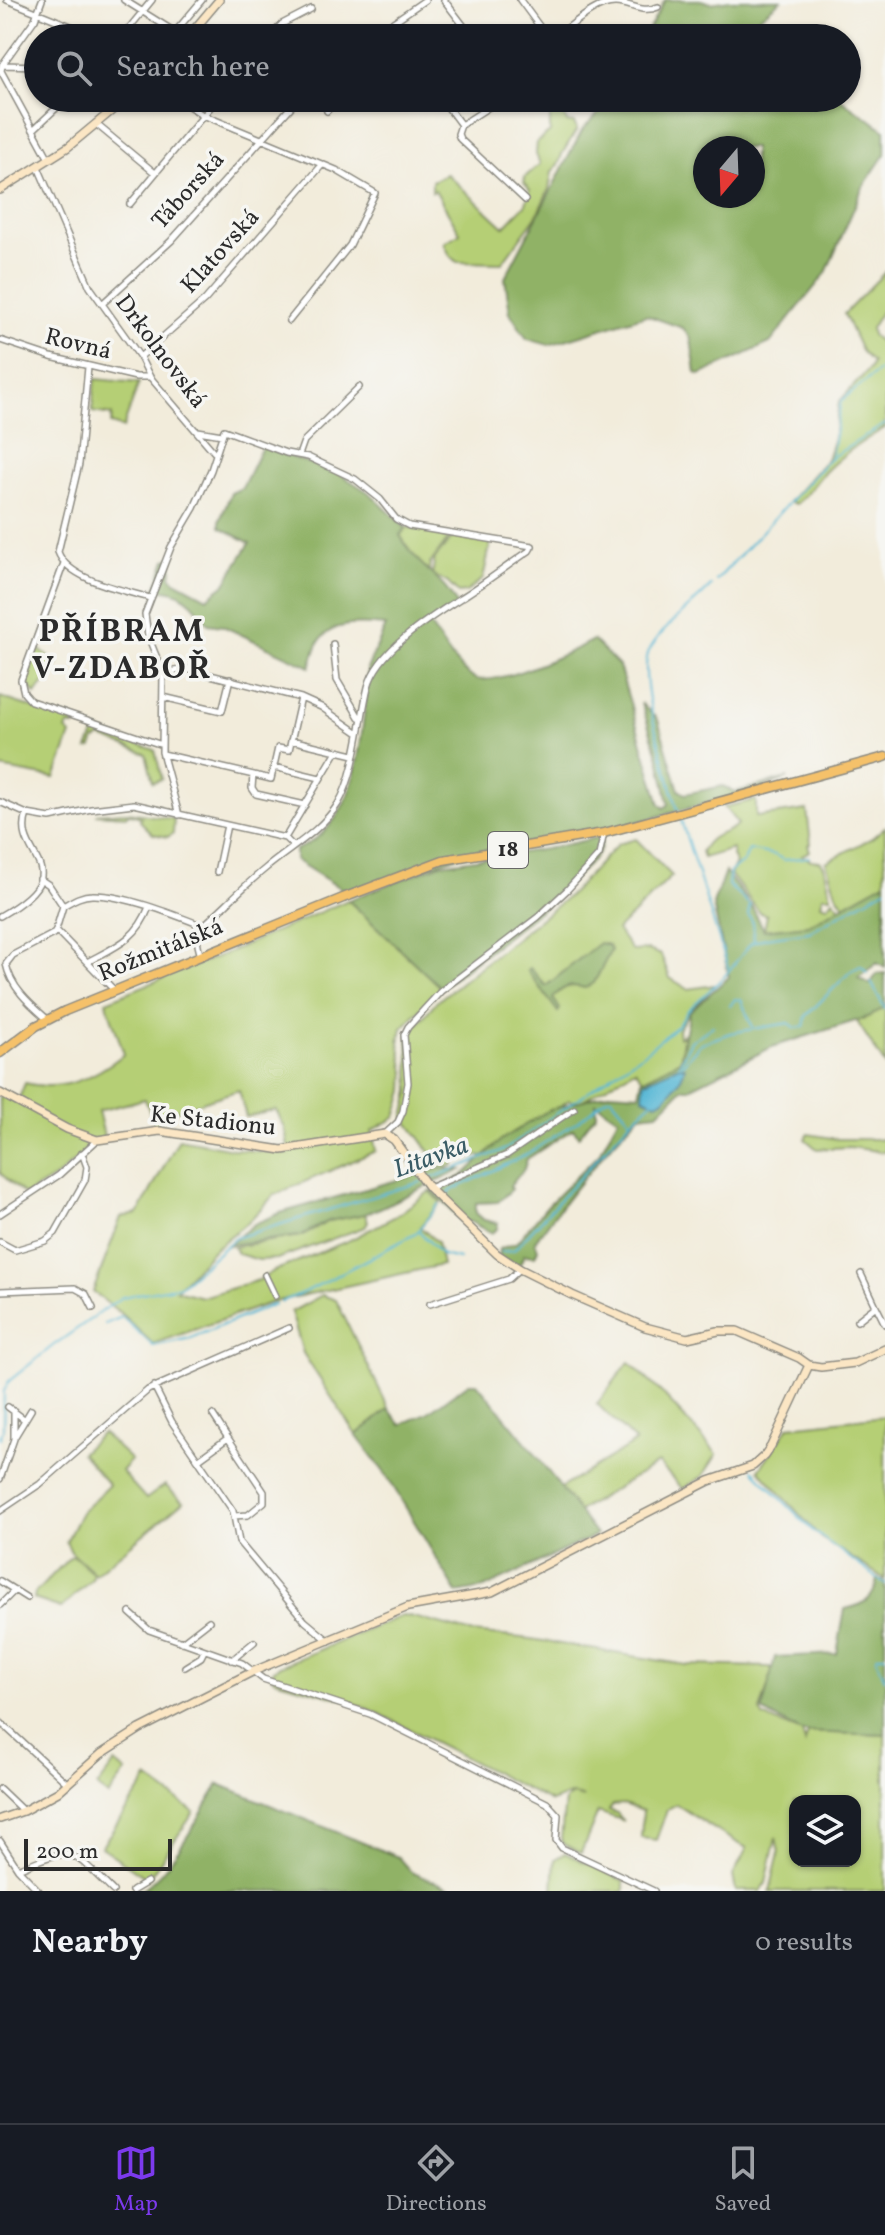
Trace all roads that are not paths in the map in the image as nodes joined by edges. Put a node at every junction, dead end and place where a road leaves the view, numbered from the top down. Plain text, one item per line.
1 (7, 0) edge
2 (42, 0) edge
3 (124, 0) edge
4 (152, 0) edge
5 (202, 0) edge
6 (219, 0) edge
7 (425, 0) edge
8 (444, 0) edge
9 (520, 0) edge
10 (658, 7) dead end
11 (311, 9) dead end
12 (143, 11) junction
13 (38, 12) junction
14 (30, 24) edge
15 (67, 24) edge
16 (132, 24) edge
17 (163, 24) edge
18 (182, 24) edge
19 (199, 24) edge
20 (282, 24) edge
21 (389, 24) edge
22 (462, 24) edge
23 (540, 24) edge
24 (573, 24) edge
25 (24, 33) edge
26 (2, 65) junction
27 (24, 66) edge
28 (52, 112) edge
29 (110, 112) edge
30 (198, 112) edge
31 (206, 112) edge
32 (286, 112) edge
33 (451, 112) edge
34 (481, 112) edge
35 (203, 115) junction
36 (96, 124) junction
37 (461, 125) junction
38 (33, 130) junction
39 (261, 138) junction
40 (50, 159) junction
41 (322, 165) junction
42 (38, 167) junction
43 (155, 173) junction
44 (0, 190) edge
45 (525, 200) dead end
46 (130, 204) dead end
47 (102, 304) junction
48 (289, 321) dead end
49 (0, 340) edge
50 (140, 357) junction
51 (88, 367) junction
52 (150, 377) junction
53 (359, 387) dead end
54 (197, 431) junction
55 (223, 433) junction
56 (215, 453) junction
57 (299, 455) junction
58 (64, 563) junction
59 (150, 598) junction
60 (333, 644) dead end
61 (163, 673) junction
62 (230, 679) junction
63 (163, 697) junction
64 (301, 698) junction
65 (360, 718) junction
66 (357, 732) junction
67 (291, 740) junction
68 (162, 745) junction
69 (337, 751) junction
70 (163, 754) junction
71 (354, 755) junction
72 (885, 757) edge
73 (274, 767) junction
74 (254, 775) junction
75 (320, 778) junction
76 (0, 802) edge
77 (305, 805) junction
78 (27, 814) junction
79 (179, 815) junction
80 (227, 825) junction
81 (604, 833) junction
82 (285, 838) junction
83 (292, 845) junction
84 (217, 872) dead end
85 (40, 879) junction
86 (63, 906) junction
87 (149, 907) junction
88 (0, 916) edge
89 (203, 926) junction
90 (56, 930) junction
91 (201, 957) junction
92 (89, 961) junction
93 (115, 991) junction
94 (48, 1020) junction
95 (0, 1053) edge
96 (0, 1093) edge
97 (574, 1109) dead end
98 (385, 1134) junction
99 (97, 1140) junction
100 (82, 1153) junction
101 (428, 1186) junction
102 (0, 1214) edge
103 (0, 1242) edge
104 (520, 1269) junction
105 (861, 1274) dead end
106 (265, 1275) dead end
107 (0, 1291) edge
108 (275, 1296) dead end
109 (430, 1304) dead end
110 (876, 1306) junction
111 (93, 1308) dead end
112 (857, 1321) dead end
113 (885, 1324) edge
114 (289, 1328) dead end
115 (885, 1349) edge
116 (809, 1365) junction
117 (154, 1386) junction
118 (31, 1410) dead end
119 (213, 1415) dead end
120 (24, 1419) junction
121 (228, 1438) junction
122 (14, 1439) junction
123 (199, 1459) junction
124 (0, 1479) edge
125 (0, 1511) edge
126 (234, 1516) junction
127 (0, 1581) edge
128 (15, 1590) junction
129 (27, 1598) dead end
130 (0, 1605) edge
131 (130, 1613) dead end
132 (209, 1621) dead end
133 (329, 1641) junction
134 (181, 1642) junction
135 (254, 1642) dead end
136 (204, 1651) junction
137 (232, 1660) junction
138 (185, 1667) dead end
139 (254, 1671) junction
140 (0, 1722) edge
141 (68, 1784) junction
142 (0, 1789) edge
143 (23, 1811) junction
144 (0, 1819) edge
145 (0, 1841) edge
146 (18, 1869) junction
147 (147, 1882) dead end
148 (39, 1891) edge
149 (113, 1891) edge
150 (132, 1891) edge
151 (654, 1891) edge

1 - 13 street
2 - 13 street
3 - 12 street
4 - 12 street
5 - 18 street
6 - 19 street
7 - 21 street
8 - 22 street
9 - 23 street
10 - 24 street
11 - 20 street
12 - 16 street
12 - 17 street
13 - 14 street
13 - 15 street
25 - 26 street
26 - 27 street
26 - 38 street
28 - 38 street
29 - 36 street
30 - 35 street
31 - 35 street
32 - 39 street, Táborská
33 - 37 street
34 - 37 street
35 - 39 street
35 - 43 street
36 - 40 street
36 - 43 street
37 - 45 street
38 - 40 street
39 - 41 street
39 - 47 street, Táborská
40 - 42 street
41 - 48 street
41 - 50 street, Klatovská
42 - 44 street
42 - 47 street, Drkolnovská
43 - 46 street
47 - 50 street, Drkolnovská
49 - 51 street, Rovná
50 - 52 street, Drkolnovská
51 - 52 street, Rovná
51 - 58 street
52 - 54 street, Drkolnovská
53 - 57 street
54 - 55 street
54 - 56 street, Drkolnovská
55 - 56 street
55 - 57 street
56 - 59 street
57 - 65 street
58 - 59 street
58 - 68 street
59 - 61 street
60 - 65 street
61 - 62 street
61 - 63 street
62 - 63 street
62 - 64 street
63 - 68 street
64 - 66 street
64 - 67 street
65 - 66 street
66 - 71 street
67 - 69 street
67 - 73 street
68 - 70 street
69 - 71 street
69 - 75 street
70 - 74 street
70 - 79 street
71 - 83 street
72 - 81 main road, 18
73 - 74 street
73 - 75 street
74 - 77 street
75 - 77 street
76 - 78 street
77 - 82 street
78 - 79 street
78 - 85 street
79 - 80 street
80 - 82 street
80 - 84 street
81 - 91 main road, Rožmitálská / 18
81 - 98 street
82 - 83 street
83 - 89 street
85 - 86 street
85 - 88 street
86 - 87 street
86 - 90 street
87 - 89 street
87 - 92 street
89 - 91 street
90 - 92 street
90 - 94 street
91 - 93 main road, Rožmitálská / 18
92 - 93 street
93 - 94 main road, Rožmitálská / 18
94 - 95 main road, Rožmitálská / 18
96 - 99 street, Ke Stadionu
97 - 101 street
98 - 99 street, Ke Stadionu
98 - 101 street
99 - 100 street
100 - 102 street
100 - 103 street
101 - 104 street
104 - 109 street
104 - 116 street
105 - 110 street
106 - 108 street
107 - 111 street
110 - 112 street
110 - 113 street
114 - 117 street
115 - 116 street
116 - 133 street
117 - 123 street
117 - 125 street
118 - 120 street
119 - 121 street
120 - 122 street
120 - 122 street
121 - 123 street
121 - 126 street
122 - 124 street
123 - 126 street
126 - 133 street
127 - 128 street
128 - 129 street
128 - 130 street
131 - 134 street
132 - 134 street
133 - 139 street
134 - 136 street
135 - 137 street
136 - 137 street
136 - 138 street
137 - 139 street
139 - 141 street
139 - 151 street
140 - 141 street
141 - 143 street
142 - 143 street
143 - 144 street
145 - 146 street
146 - 148 street
146 - 149 street
147 - 150 street

